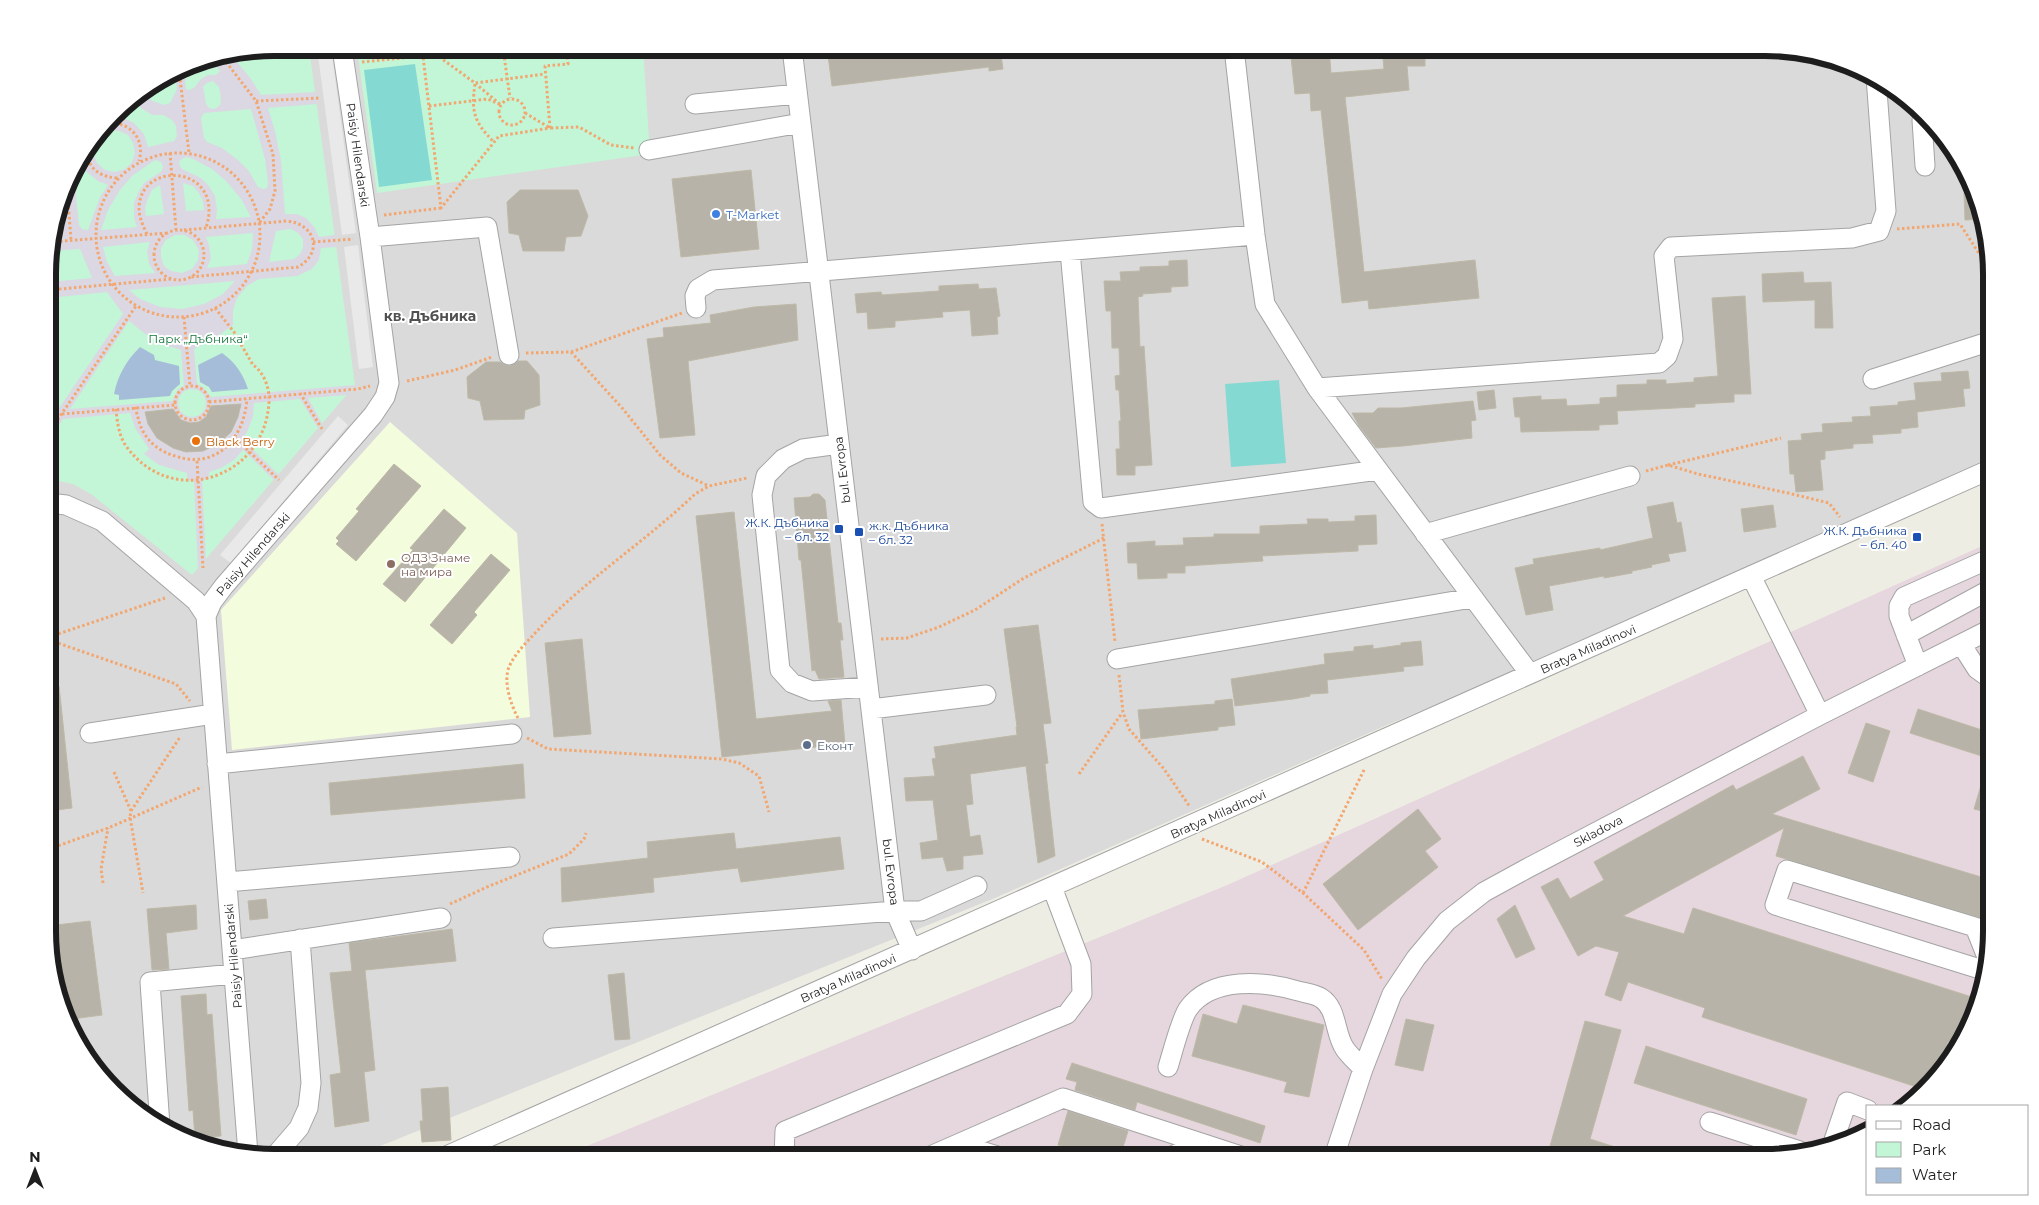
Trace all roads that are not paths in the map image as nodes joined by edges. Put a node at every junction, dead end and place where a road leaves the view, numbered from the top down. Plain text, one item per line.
1 (343, 56) edge
2 (793, 56) edge
3 (1235, 56) edge
4 (1877, 88) edge
5 (797, 94) junction
6 (695, 104) dead end
7 (801, 123) junction
8 (1922, 124) edge
9 (649, 150) road end
10 (1925, 166) dead end
11 (1255, 236) junction
12 (362, 238) junction
13 (1070, 251) junction
14 (819, 271) junction
15 (696, 308) road end
16 (1983, 344) edge
17 (509, 354) road end
18 (1873, 379) dead end
19 (1317, 388) junction
20 (839, 444) junction
21 (1378, 470) junction
22 (1983, 473) edge
23 (1630, 476) road end
24 (56, 504) edge
25 (1425, 534) junction
26 (1983, 562) edge
27 (1751, 576) junction
28 (1983, 593) edge
29 (1472, 598) junction
30 (206, 616) junction
31 (1983, 633) edge
32 (1906, 635) junction
33 (1961, 644) junction
34 (1117, 658) dead end
35 (1918, 666) junction
36 (1983, 673) edge
37 (1530, 674) junction
38 (868, 687) junction
39 (986, 695) dead end
40 (871, 709) junction
41 (213, 714) junction
42 (1820, 715) junction
43 (90, 733) dead end
44 (522, 733) road end
45 (217, 772) junction
46 (510, 857) dead end
47 (227, 882) junction
48 (977, 886) dead end
49 (1052, 887) junction
50 (895, 911) junction
51 (436, 919) road end
52 (553, 938) dead end
53 (300, 939) junction
54 (1982, 945) edge
55 (232, 950) junction
56 (912, 950) junction
57 (1980, 969) edge
58 (234, 974) junction
59 (1168, 1067) dead end
60 (1362, 1069) junction
61 (1866, 1109) edge
62 (159, 1116) edge
63 (1710, 1122) dead end
64 (1835, 1137) edge
65 (1200, 1143) junction
66 (958, 1144) junction
67 (247, 1147) edge
68 (1789, 1147) edge
69 (281, 1149) edge
70 (464, 1149) edge
71 (784, 1149) edge
72 (946, 1149) edge
73 (974, 1149) edge
74 (1187, 1149) edge
75 (1219, 1149) edge
76 (1337, 1149) edge

1 - 12 street, Paisiy Hilendarski
2 - 5 street, bul. Evropa
3 - 11 street
4 - 19 street
5 - 6 street
5 - 7 street, bul. Evropa
7 - 9 street
7 - 14 street, bul. Evropa
8 - 10 street
11 - 13 street
11 - 19 street
12 - 17 street
12 - 30 street, Paisiy Hilendarski
13 - 14 street
13 - 21 street
14 - 15 street
14 - 20 street, bul. Evropa
16 - 18 street
19 - 21 street
20 - 38 street, bul. Evropa
20 - 38 street
21 - 25 street
22 - 27 street, Bratya Miladinovi
23 - 25 street
24 - 30 street
25 - 29 street
26 - 32 street
27 - 37 street, Bratya Miladinovi
27 - 42 street
28 - 32 street
29 - 34 street
29 - 37 street
30 - 41 street, Paisiy Hilendarski
31 - 33 street, Skladova
32 - 35 street
33 - 35 street, Skladova
33 - 36 street
35 - 42 street, Skladova
37 - 49 street, Bratya Miladinovi
38 - 40 street, bul. Evropa
39 - 40 street
40 - 50 street, bul. Evropa
41 - 43 street
41 - 45 street, Paisiy Hilendarski
42 - 60 street, Skladova
44 - 45 street
45 - 47 street, Paisiy Hilendarski
46 - 47 street
47 - 55 street, Paisiy Hilendarski
48 - 50 street
49 - 56 street, Bratya Miladinovi
49 - 71 street
50 - 52 street
50 - 56 street, bul. Evropa
51 - 53 street
53 - 55 street
53 - 69 street
54 - 57 street
55 - 58 street, Paisiy Hilendarski
56 - 70 street, Bratya Miladinovi
58 - 62 street
58 - 67 street, Paisiy Hilendarski
59 - 60 street
60 - 76 street, Skladova
61 - 64 street
63 - 68 street
65 - 66 street
65 - 74 street
65 - 75 street
66 - 72 street
66 - 73 street

